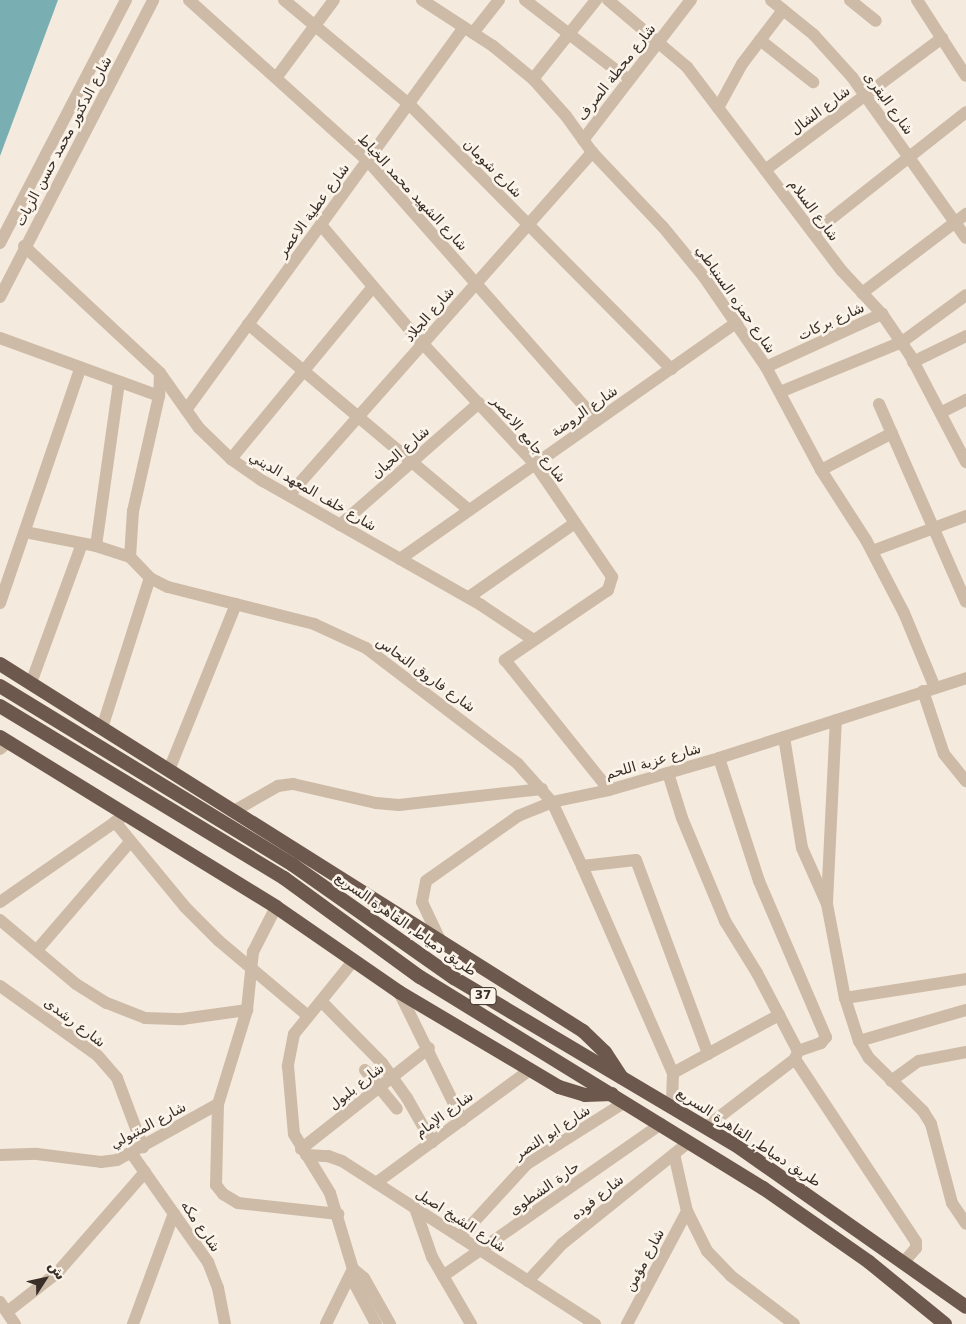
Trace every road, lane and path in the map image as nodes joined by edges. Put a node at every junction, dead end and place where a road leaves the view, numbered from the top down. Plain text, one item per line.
1 (126, 0) edge
2 (153, 0) edge
3 (189, 0) edge
4 (284, 0) edge
5 (334, 0) edge
6 (422, 0) edge
7 (499, 0) edge
8 (525, 0) edge
9 (596, 0) edge
10 (608, 0) edge
11 (771, 0) edge
12 (850, 0) edge
13 (917, 0) edge
14 (687, 1) edge
15 (783, 10) junction
16 (876, 21) dead end
17 (314, 26) junction
18 (469, 30) junction
19 (569, 34) junction
20 (942, 38) junction
21 (760, 40) junction
22 (659, 41) junction
23 (966, 76) edge
24 (276, 78) junction
25 (534, 79) junction
26 (629, 80) junction
27 (813, 82) dead end
28 (866, 95) junction
29 (409, 104) junction
30 (718, 108) junction
31 (966, 112) edge
32 (583, 140) junction
33 (592, 152) junction
34 (910, 157) junction
35 (368, 160) junction
36 (765, 170) junction
37 (966, 214) edge
38 (955, 222) junction
39 (528, 224) junction
40 (321, 225) junction
41 (813, 233) junction
42 (966, 238) edge
43 (0, 243) edge
44 (24, 246) junction
45 (475, 283) junction
46 (373, 287) junction
47 (862, 293) junction
48 (966, 295) edge
49 (0, 297) edge
50 (882, 314) junction
51 (737, 322) junction
52 (248, 324) junction
53 (966, 336) edge
54 (0, 338) edge
55 (902, 342) junction
56 (423, 344) junction
57 (913, 362) junction
58 (671, 368) junction
59 (766, 368) junction
60 (80, 369) junction
61 (304, 371) junction
62 (160, 373) junction
63 (119, 382) junction
64 (780, 392) junction
65 (158, 396) junction
66 (966, 400) edge
67 (479, 403) junction
68 (879, 404) dead end
69 (186, 410) junction
70 (942, 412) junction
71 (358, 417) junction
72 (597, 421) junction
73 (892, 433) junction
74 (231, 459) junction
75 (412, 462) junction
76 (966, 462) edge
77 (535, 464) junction
78 (821, 470) junction
79 (288, 495) junction
80 (469, 510) junction
81 (966, 516) edge
82 (575, 523) junction
83 (340, 525) junction
84 (934, 528) junction
85 (26, 532) junction
86 (82, 544) junction
87 (96, 546) junction
88 (872, 551) junction
89 (130, 557) junction
90 (400, 559) junction
91 (150, 578) junction
92 (469, 598) junction
93 (0, 602) edge
94 (966, 602) edge
95 (236, 604) junction
96 (532, 639) junction
97 (0, 664) edge
98 (966, 678) edge
99 (31, 683) junction
100 (0, 686) edge
101 (929, 689) junction
102 (0, 706) edge
103 (836, 720) junction
104 (102, 728) junction
105 (784, 737) junction
106 (3, 743) edge
107 (719, 758) junction
108 (169, 770) junction
109 (668, 773) junction
110 (966, 781) edge
111 (542, 789) junction
112 (609, 790) junction
113 (552, 802) junction
114 (234, 811) junction
115 (121, 818) junction
116 (130, 842) junction
117 (582, 866) junction
118 (0, 902) edge
119 (827, 904) junction
120 (276, 907) junction
121 (0, 920) edge
122 (441, 942) junction
123 (37, 950) junction
124 (354, 960) junction
125 (251, 967) junction
126 (966, 979) edge
127 (0, 986) edge
128 (399, 992) junction
129 (844, 998) junction
130 (321, 1001) junction
131 (247, 1010) junction
132 (966, 1010) edge
133 (778, 1015) junction
134 (308, 1016) junction
135 (859, 1041) junction
136 (429, 1048) junction
137 (966, 1052) edge
138 (708, 1054) junction
139 (796, 1055) junction
140 (365, 1070) dead end
141 (530, 1070) junction
142 (673, 1073) junction
143 (392, 1077) junction
144 (622, 1078) junction
145 (891, 1081) junction
146 (379, 1087) junction
147 (612, 1094) junction
148 (625, 1102) junction
149 (218, 1104) junction
150 (672, 1106) junction
151 (397, 1109) dead end
152 (462, 1120) junction
153 (661, 1124) junction
154 (706, 1127) junction
155 (432, 1142) junction
156 (689, 1142) junction
157 (138, 1151) junction
158 (304, 1152) junction
159 (674, 1154) junction
160 (0, 1155) edge
161 (145, 1172) junction
162 (376, 1183) junction
163 (415, 1208) junction
164 (686, 1211) junction
165 (174, 1213) junction
166 (338, 1214) junction
167 (966, 1224) edge
168 (460, 1237) junction
169 (480, 1250) junction
170 (903, 1263) junction
171 (353, 1269) junction
172 (443, 1276) junction
173 (528, 1281) junction
174 (3, 1307) edge
175 (966, 1307) edge
176 (15, 1324) edge
177 (133, 1324) edge
178 (226, 1324) edge
179 (326, 1324) edge
180 (376, 1324) edge
181 (390, 1324) edge
182 (471, 1324) edge
183 (595, 1324) edge
184 (627, 1324) edge
185 (794, 1324) edge
186 (945, 1324) edge

1 - 43 street, شارع الدكتور محمد حسن الزيات
2 - 44 street, شارع الدكتور محمد حسن الزيات
3 - 24 street, شارع الشهيد محمد الخياط
4 - 17 street, شارع شومان
5 - 17 street
6 - 18 street, شارع حمزه السنباطي
7 - 18 street, شارع عطية الاعصر
8 - 19 street
9 - 19 street
10 - 22 street, شارع السلام
11 - 15 street, شارع البقرى
12 - 16 street
13 - 20 street
14 - 22 street, شارع محطة الصرف
15 - 21 street
15 - 28 street, شارع البقرى
17 - 24 street
17 - 29 street, شارع شومان
18 - 25 street, شارع حمزه السنباطي
18 - 29 street, شارع عطية الاعصر
19 - 25 street
19 - 26 street
20 - 23 street
20 - 28 street, شارع الشال
21 - 27 street
21 - 30 street
22 - 26 street, شارع محطة الصرف
22 - 30 street, شارع السلام
24 - 35 street, شارع الشهيد محمد الخياط
25 - 32 street, شارع حمزه السنباطي
26 - 32 street, شارع محطة الصرف
28 - 34 street, شارع البقرى
28 - 36 street, شارع الشال
29 - 35 street, شارع عطية الاعصر
29 - 39 street, شارع شومان
30 - 36 street, شارع السلام
31 - 34 street
32 - 33 street, شارع حمزه السنباطي
33 - 39 street, شارع الجلاد
33 - 51 street, شارع حمزه السنباطي
34 - 38 street, شارع البقرى
34 - 41 street
35 - 40 street, شارع عطية الاعصر
35 - 45 street, شارع الشهيد محمد الخياط
36 - 41 street, شارع السلام
37 - 38 street
38 - 42 street, شارع البقرى
38 - 47 street
39 - 45 street, شارع الجلاد
39 - 58 street, شارع شومان
40 - 46 street, شارع جامع الاعصر
40 - 52 street, شارع عطية الاعصر
41 - 47 street, شارع السلام
44 - 49 street, شارع الدكتور محمد حسن الزيات
44 - 62 street, شارع خلف المعهد الديني
45 - 56 street, شارع الجلاد
45 - 72 street, شارع الشهيد محمد الخياط
46 - 56 street, شارع جامع الاعصر
46 - 61 street
47 - 50 street, شارع السلام
48 - 55 street
50 - 55 street, شارع السلام
50 - 59 street, شارع بركات
51 - 58 street, شارع الروضة
51 - 59 street, شارع حمزه السنباطي
52 - 61 street
52 - 69 street, شارع عطية الاعصر
53 - 57 street
54 - 60 street
55 - 57 street, شارع السلام
55 - 64 street
56 - 67 street, شارع جامع الاعصر
56 - 71 street, شارع الجلاد
57 - 70 street, شارع السلام
58 - 72 street, شارع الروضة
59 - 64 street, شارع حمزه السنباطي
60 - 63 street
60 - 85 street
61 - 71 street
61 - 74 street
62 - 65 street
62 - 69 street, شارع خلف المعهد الديني
63 - 65 street
63 - 87 street
64 - 78 street, شارع حمزه السنباطي
65 - 89 street
66 - 70 street
67 - 75 street, شارع الحبان
67 - 77 street, شارع جامع الاعصر
68 - 73 street
69 - 74 street, شارع خلف المعهد الديني
70 - 76 street, شارع السلام
71 - 75 street
71 - 79 street, شارع الجلاد
72 - 77 street, شارع الروضة
73 - 78 street
73 - 84 street
74 - 79 street, شارع خلف المعهد الديني
75 - 80 street
75 - 83 street, شارع الحبان
77 - 80 street, شارع الروضة
77 - 82 street, شارع جامع الاعصر
78 - 88 street, شارع حمزه السنباطي
79 - 83 street, شارع خلف المعهد الديني
80 - 90 street, شارع الروضة
81 - 84 street
82 - 92 street
82 - 96 street, شارع جامع الاعصر
83 - 90 street, شارع خلف المعهد الديني
84 - 88 street
84 - 94 street
85 - 86 street
85 - 93 street
86 - 87 street
86 - 99 street
87 - 89 street
88 - 101 street, شارع حمزه السنباطي
89 - 91 street, شارع فاروق النحاس
90 - 92 street, شارع خلف المعهد الديني
91 - 95 street, شارع فاروق النحاس
91 - 104 street
92 - 96 street, شارع خلف المعهد الديني
95 - 108 street
95 - 111 street, شارع فاروق النحاس
96 - 112 street, شارع جامع الاعصر
97 - 99 highway
98 - 101 street, شارع عزبة اللحم
99 - 104 highway
100 - 144 highway, طريق دمياط, القاهرة السريع / 37
101 - 103 street, شارع عزبة اللحم
101 - 110 street, شارع حمزه السنباطي
102 - 147 highway, 37
103 - 105 street, شارع عزبة اللحم
103 - 119 street
104 - 108 highway
105 - 107 street, شارع عزبة اللحم
105 - 119 street
106 - 115 highway
107 - 109 street, شارع عزبة اللحم
107 - 139 street
108 - 114 highway
109 - 112 street, شارع عزبة اللحم
109 - 133 street
111 - 113 street, شارع فاروق النحاس
111 - 114 street
112 - 113 street, شارع عزبة اللحم
113 - 117 street, شارع فاروق النحاس
113 - 122 street, شارع عزبة اللحم
114 - 122 highway
115 - 116 street
115 - 118 street
115 - 120 highway
116 - 123 street
116 - 125 street
117 - 138 street
117 - 142 street, شارع فاروق النحاس
119 - 129 street
120 - 124 highway
120 - 125 street
121 - 123 street
122 - 144 highway
123 - 131 street
124 - 128 highway
124 - 130 street
125 - 131 street
125 - 134 street
126 - 129 street
127 - 157 street, شارع رشدى
128 - 136 street
128 - 141 highway
129 - 135 street
130 - 134 street
130 - 143 street
131 - 149 street
132 - 135 street
133 - 138 street
133 - 139 street
134 - 158 street
135 - 145 street
136 - 143 street, شارع بلبول
136 - 152 street
137 - 145 street
138 - 142 street
139 - 154 street
139 - 170 street
140 - 146 street
141 - 147 highway
141 - 152 street, شارع الإمام
142 - 150 street, شارع فاروق النحاس
143 - 146 street, شارع بلبول
143 - 155 street
144 - 150 highway, طريق دمياط, القاهرة السريع / 37
145 - 167 street
146 - 151 street
146 - 158 street, شارع بلبول
147 - 148 highway, 37
148 - 153 highway, 37
148 - 168 street, شارع ابو النصر
149 - 157 street, شارع المتبولي
149 - 166 street
150 - 154 highway, طريق دمياط, القاهرة السريع / 37
152 - 155 street, شارع الإمام
153 - 156 highway, 37
153 - 169 street, حارة الشطوى
154 - 170 highway, طريق دمياط, القاهرة السريع / 37
155 - 162 street, شارع الإمام
156 - 159 street, شارع فوده
156 - 186 highway, 37
157 - 160 street, شارع المتبولي
157 - 161 street, شارع مكه
158 - 162 street, شارع الشيخ اصيل
158 - 166 street
159 - 164 street
159 - 173 street, شارع فوده
161 - 165 street, شارع مكه
161 - 174 street
162 - 163 street, شارع الشيخ اصيل
163 - 168 street, شارع الشيخ اصيل
163 - 172 street
164 - 184 street, شارع مؤمن
164 - 185 street
165 - 177 street
165 - 178 street, شارع مكه
166 - 171 street
168 - 169 street, شارع الشيخ اصيل
169 - 172 street, حارة الشطوى
169 - 173 street, شارع الشيخ اصيل
170 - 175 highway, طريق دمياط, القاهرة السريع / 37
171 - 179 street
171 - 180 street
171 - 181 street
172 - 182 street
173 - 183 street, شارع الشيخ اصيل
174 - 176 street

